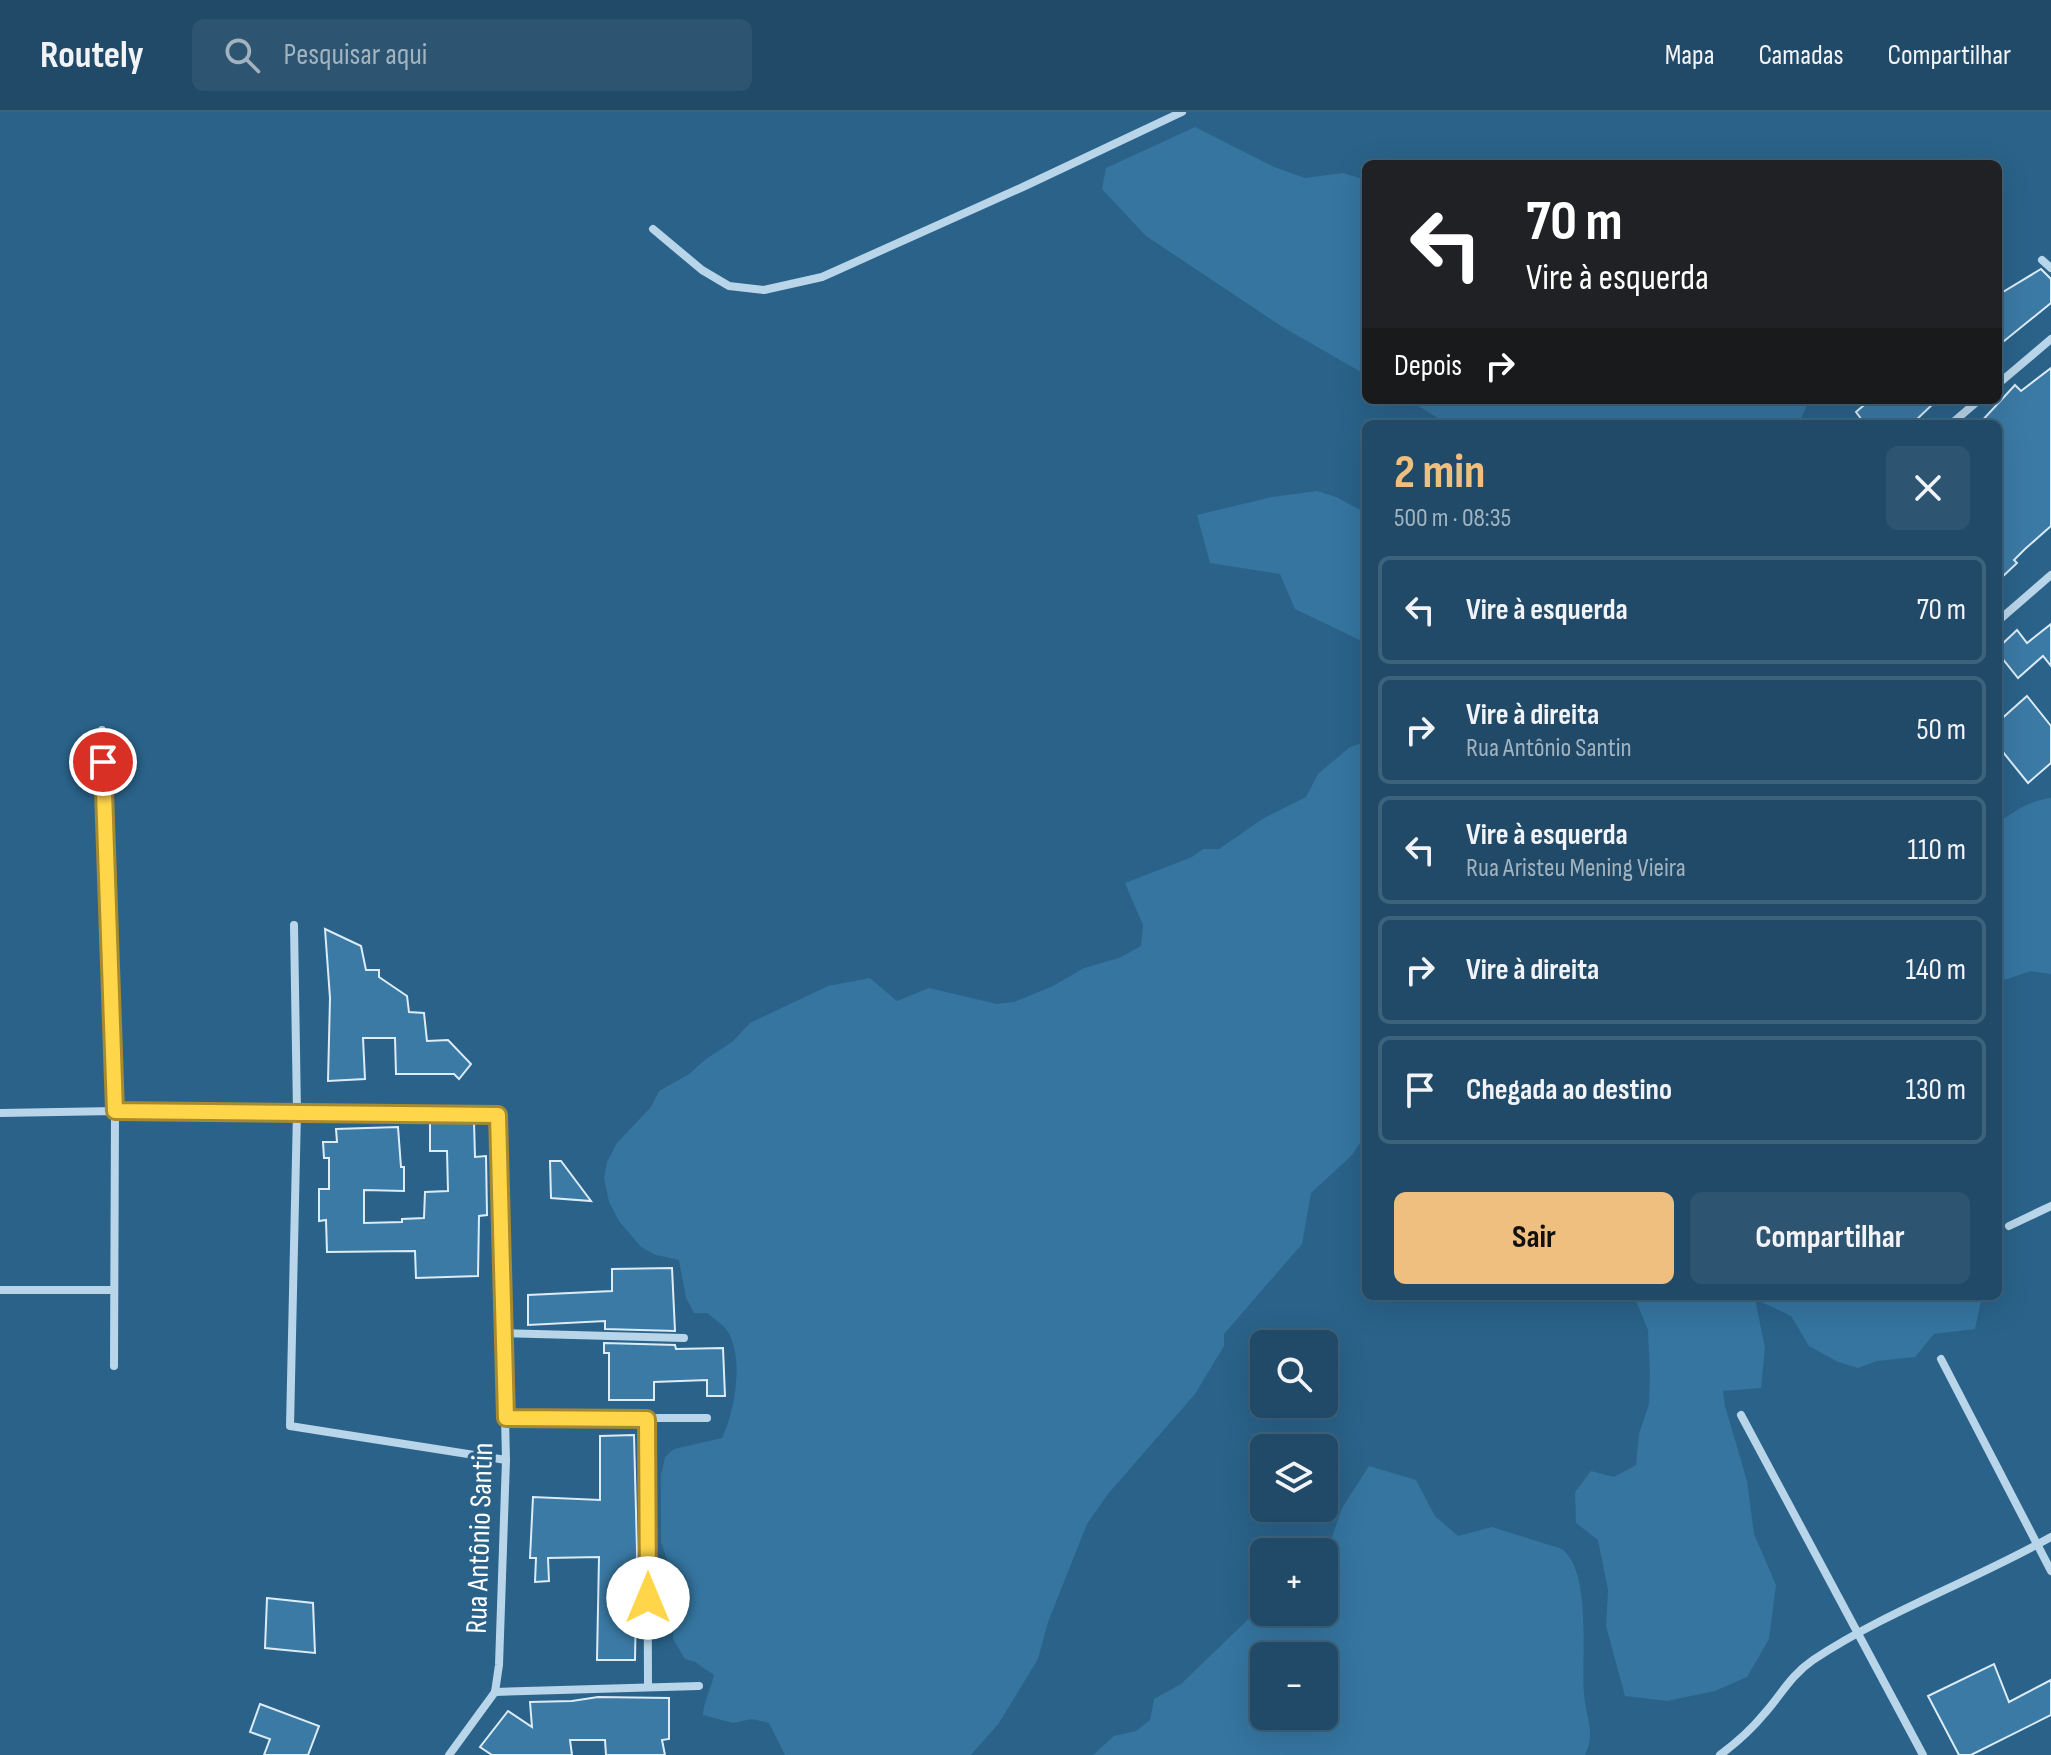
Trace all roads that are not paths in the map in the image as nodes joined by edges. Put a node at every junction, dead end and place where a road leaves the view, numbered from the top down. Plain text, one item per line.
1 (1176, 113) edge
2 (653, 229) dead end
3 (2042, 260) dead end
4 (2051, 268) edge
5 (2051, 339) edge
6 (2002, 381) edge
7 (1974, 404) edge
8 (1956, 420) edge
9 (2051, 575) edge
10 (2002, 618) edge
11 (102, 730) dead end
12 (294, 925) dead end
13 (115, 1111) junction
14 (297, 1112) junction
15 (0, 1113) edge
16 (2051, 1206) edge
17 (2009, 1226) dead end
18 (0, 1290) edge
19 (114, 1290) junction
20 (503, 1333) junction
21 (684, 1338) dead end
22 (1941, 1359) dead end
23 (114, 1366) dead end
24 (1741, 1415) dead end
25 (506, 1418) junction
26 (707, 1418) dead end
27 (647, 1419) junction
28 (506, 1460) junction
29 (2051, 1537) edge
30 (2037, 1545) junction
31 (2051, 1571) edge
32 (1857, 1634) junction
33 (699, 1686) dead end
34 (648, 1687) junction
35 (495, 1692) junction
36 (449, 1755) edge
37 (1720, 1755) edge
38 (1923, 1755) edge

1 - 2 street
3 - 4 street
5 - 6 street
7 - 8 street
9 - 10 street
11 - 13 street
12 - 14 street
13 - 14 street
13 - 15 street
13 - 19 street
14 - 20 street, Rua Antônio Santin
14 - 28 street
16 - 17 street
18 - 19 street
19 - 23 street
20 - 21 street
20 - 25 street, Rua Antônio Santin
22 - 30 street
24 - 32 street
25 - 27 street
25 - 28 street, Rua Antônio Santin
26 - 27 street
27 - 34 street
28 - 35 street, Rua Antônio Santin
29 - 30 street
30 - 31 street
30 - 32 street
32 - 37 street
32 - 38 street
33 - 34 street
34 - 35 street
35 - 36 street, Rua Antônio Santin

